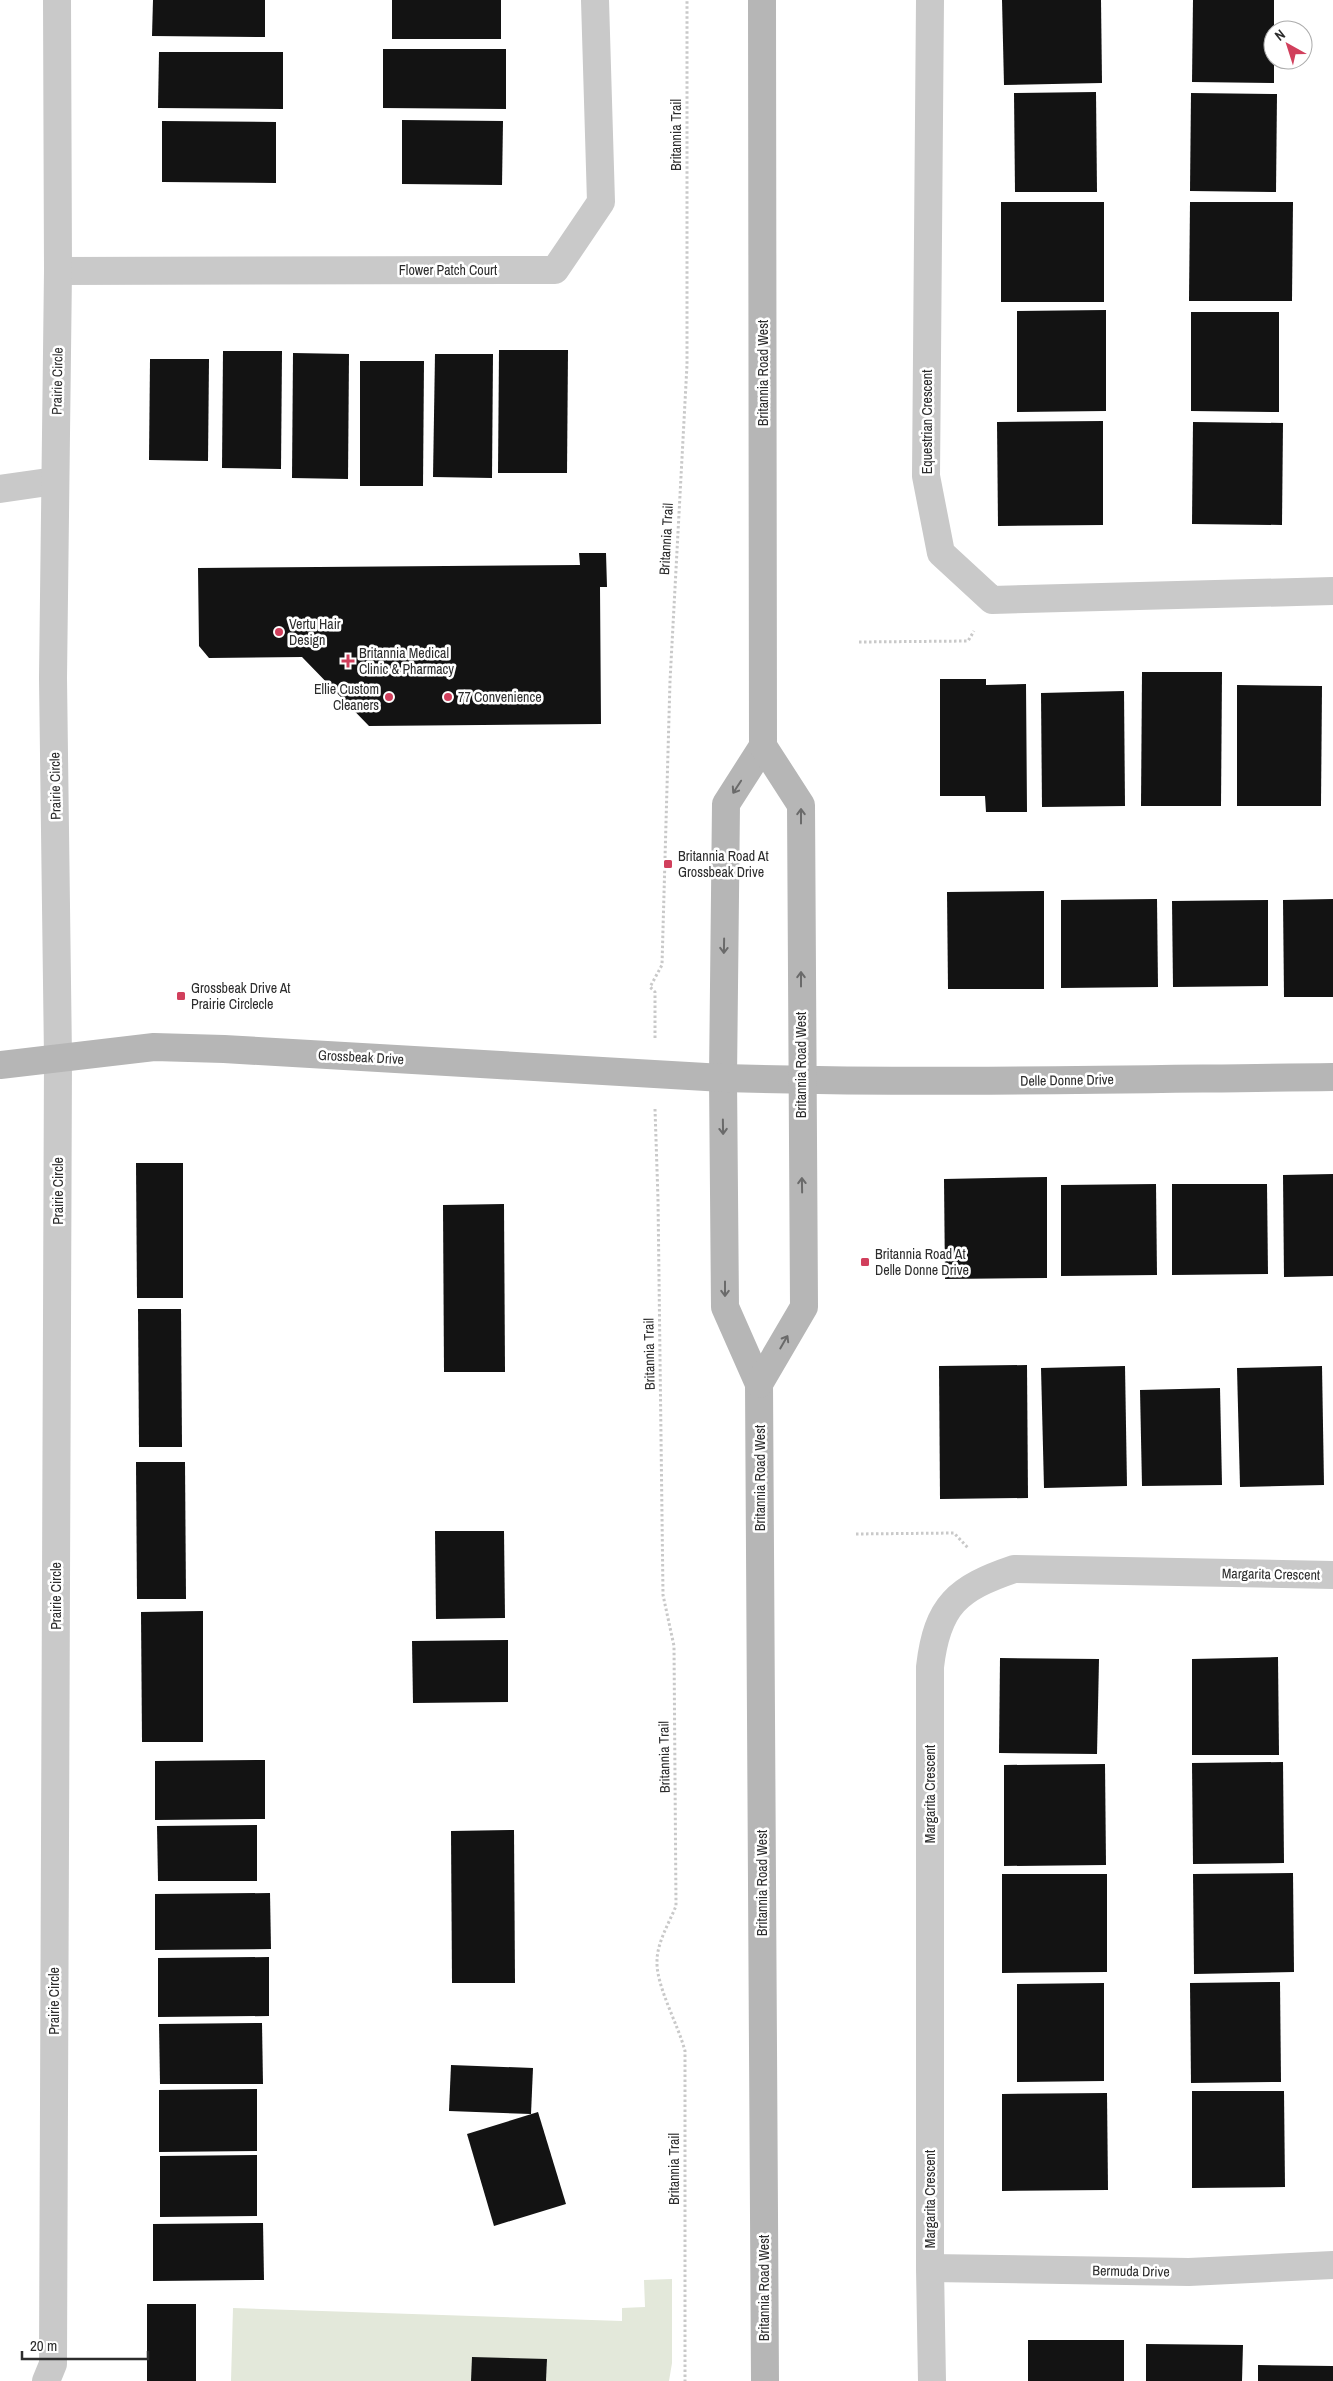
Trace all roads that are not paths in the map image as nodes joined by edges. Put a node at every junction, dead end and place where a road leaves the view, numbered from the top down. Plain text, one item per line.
1 (57, 0) edge
2 (595, 0) edge
3 (762, 0) edge
4 (930, 0) edge
5 (58, 271) junction
6 (55, 481) junction
7 (0, 489) edge
8 (1333, 591) edge
9 (763, 746) junction
10 (58, 1058) junction
11 (0, 1065) edge
12 (1333, 1077) edge
13 (723, 1078) junction
14 (801, 1080) junction
15 (759, 1384) junction
16 (1333, 1575) edge
17 (1333, 2265) edge
18 (930, 2268) junction
19 (46, 2381) edge
20 (765, 2381) edge
21 (932, 2381) edge

1 - 5 street, Prairie Circle
2 - 5 street, Flower Patch Court
3 - 9 main road, Britannia Road West
4 - 8 street, Equestrian Crescent
5 - 6 street, Prairie Circle
6 - 7 street
6 - 10 street, Prairie Circle
9 -> 13 main road, Britannia Road West
14 -> 9 main road, Britannia Road West
10 - 11 main road, Grossbeak Drive
10 - 13 main road, Grossbeak Drive
10 - 19 street, Prairie Circle
12 - 14 main road, Delle Donne Drive
13 - 14 main road, Delle Donne Drive
13 -> 15 main road, Britannia Road West
15 -> 14 main road, Britannia Road West
15 - 20 main road, Britannia Road West
16 - 18 street, Margarita Crescent
17 - 18 street, Bermuda Drive
18 - 21 street, Margarita Crescent

